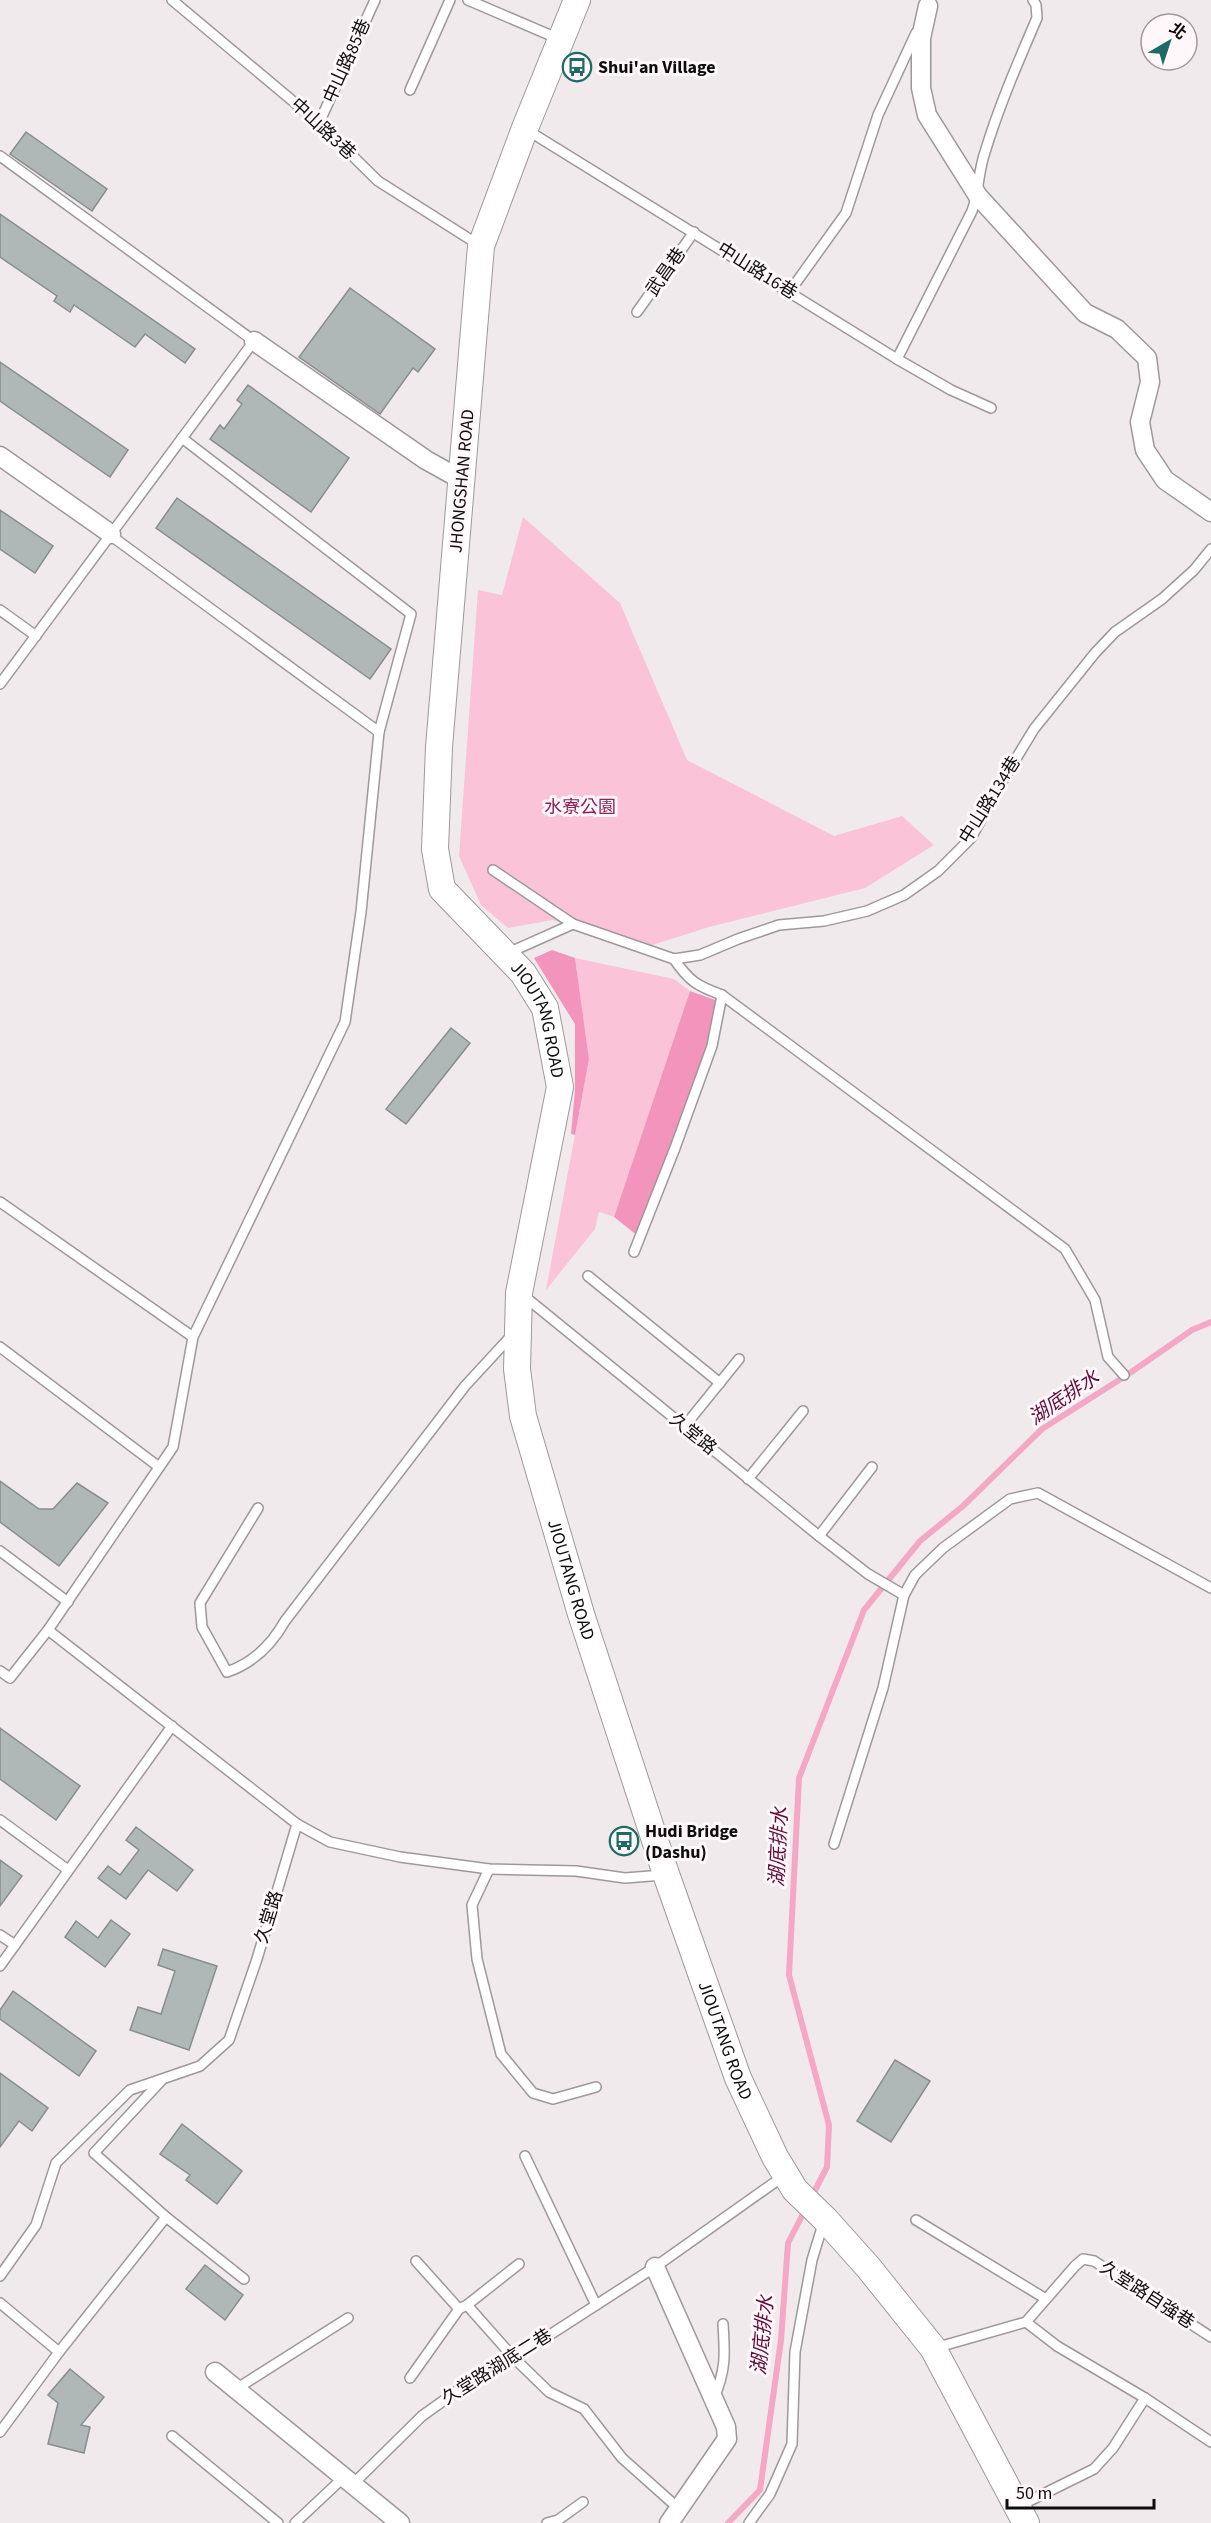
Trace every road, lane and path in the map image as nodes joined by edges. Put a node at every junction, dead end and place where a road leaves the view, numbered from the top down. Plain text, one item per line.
1 (172, 0) edge
2 (375, 0) edge
3 (450, 0) edge
4 (468, 0) edge
5 (577, 0) edge
6 (1033, 0) edge
7 (928, 3) edge
8 (561, 39) junction
9 (411, 90) dead end
10 (319, 123) junction
11 (525, 129) junction
12 (0, 156) edge
13 (978, 196) junction
14 (694, 232) junction
15 (481, 246) junction
16 (790, 291) junction
17 (637, 312) dead end
18 (254, 341) junction
19 (897, 359) junction
20 (991, 408) dead end
21 (182, 438) junction
22 (0, 456) edge
23 (462, 480) junction
24 (1211, 512) edge
25 (111, 535) junction
26 (1211, 549) edge
27 (0, 610) edge
28 (36, 636) junction
29 (0, 684) edge
30 (379, 732) junction
31 (493, 870) dead end
32 (573, 924) junction
33 (503, 955) junction
34 (675, 960) junction
35 (722, 995) junction
36 (0, 1202) edge
37 (634, 1252) dead end
38 (588, 1276) dead end
39 (519, 1293) junction
40 (517, 1329) junction
41 (193, 1337) junction
42 (0, 1347) edge
43 (739, 1359) dead end
44 (1124, 1375) dead end
45 (720, 1383) junction
46 (803, 1411) dead end
47 (684, 1427) junction
48 (159, 1467) junction
49 (872, 1467) dead end
50 (748, 1479) junction
51 (258, 1508) dead end
52 (819, 1536) junction
53 (0, 1551) edge
54 (1211, 1588) edge
55 (904, 1595) junction
56 (68, 1602) junction
57 (48, 1630) junction
58 (0, 1671) edge
59 (172, 1726) junction
60 (0, 1820) edge
61 (297, 1824) junction
62 (834, 1844) dead end
63 (489, 1869) junction
64 (69, 1870) junction
65 (666, 1874) junction
66 (0, 1935) edge
67 (15, 1945) junction
68 (0, 1966) edge
69 (163, 2079) junction
70 (596, 2087) dead end
71 (525, 2156) dead end
72 (790, 2182) junction
73 (166, 2217) junction
74 (823, 2217) junction
75 (916, 2220) dead end
76 (416, 2261) dead end
77 (519, 2264) dead end
78 (655, 2267) junction
79 (0, 2276) edge
80 (244, 2279) dead end
81 (1046, 2299) junction
82 (0, 2303) edge
83 (596, 2305) junction
84 (463, 2307) junction
85 (348, 2318) dead end
86 (1026, 2322) junction
87 (723, 2324) dead end
88 (1211, 2337) edge
89 (933, 2349) junction
90 (59, 2352) junction
91 (514, 2358) junction
92 (215, 2372) dead end
93 (410, 2378) dead end
94 (237, 2389) junction
95 (714, 2398) junction
96 (1145, 2398) junction
97 (0, 2432) edge
98 (172, 2436) dead end
99 (1211, 2442) edge
100 (349, 2481) junction
101 (583, 2502) dead end
102 (1022, 2515) edge
103 (674, 2516) edge
104 (278, 2523) edge
105 (295, 2523) edge
106 (400, 2523) edge
107 (547, 2523) edge
108 (749, 2523) edge

1 - 10 lane, 中山路3巷
2 - 10 lane, 中山路85巷
3 - 9 lane
4 - 8 lane
5 - 8 street, JHONGSHAN ROAD
6 - 13 lane
7 - 13 street
7 - 16 lane
8 - 11 street, JHONGSHAN ROAD
10 - 15 lane, 中山路3巷
11 - 14 lane, 中山路16巷
11 - 15 street, JHONGSHAN ROAD
12 - 18 lane
13 - 19 lane
13 - 24 street
14 - 16 lane, 中山路16巷
14 - 17 lane, 武昌巷
15 - 23 street, JHONGSHAN ROAD
16 - 19 lane, 中山路16巷
18 - 21 lane
18 - 23 street
19 - 20 lane, 中山路16巷
21 - 25 lane
21 - 30 lane
22 - 25 street
23 - 33 street, JHONGSHAN ROAD
25 - 28 lane
25 - 30 lane
26 - 34 lane, 中山路134巷
27 - 28 lane
28 - 29 lane
30 - 41 lane
31 - 32 lane
32 - 33 lane
32 - 34 lane
33 - 39 street, JIOUTANG ROAD
34 - 35 lane
35 - 37 lane
35 - 44 lane
36 - 41 lane
38 - 45 lane
39 - 40 street, JIOUTANG ROAD
39 - 47 lane, 久堂路
40 - 51 lane
40 - 65 street, JIOUTANG ROAD
41 - 48 lane
42 - 48 lane
43 - 45 lane
45 - 47 lane
46 - 50 lane
47 - 50 lane, 久堂路
48 - 56 lane
49 - 52 lane
50 - 52 lane, 久堂路
52 - 55 lane, 久堂路
53 - 56 lane
54 - 55 lane
55 - 62 lane
56 - 57 lane
57 - 58 lane
57 - 59 lane
59 - 61 lane
59 - 64 lane
60 - 64 lane
61 - 63 lane
61 - 69 lane, 久堂路
63 - 65 lane
63 - 70 lane
64 - 67 lane
65 - 72 street, JIOUTANG ROAD
66 - 67 lane
67 - 68 lane
69 - 73 lane
69 - 79 lane, 久堂路
71 - 83 lane
72 - 74 street
72 - 78 lane, 久堂路湖底二巷
73 - 80 lane
73 - 90 lane
74 - 89 street
74 - 108 lane
75 - 81 lane
76 - 84 lane
77 - 84 lane
78 - 83 lane, 久堂路湖底二巷
78 - 95 street
81 - 86 lane, 久堂路自強巷
81 - 88 lane, 久堂路自強巷
82 - 90 lane
83 - 91 lane, 久堂路湖底二巷
84 - 91 lane
84 - 93 lane
85 - 94 lane
86 - 89 lane
86 - 96 lane
87 - 95 lane
89 - 102 street
90 - 97 lane
91 - 100 lane, 久堂路湖底二巷
91 - 103 lane
92 - 94 street
94 - 100 street
95 - 103 street
96 - 99 lane
96 - 102 lane
98 - 104 lane
100 - 105 lane, 久堂路湖底二巷
100 - 106 street
101 - 107 lane

